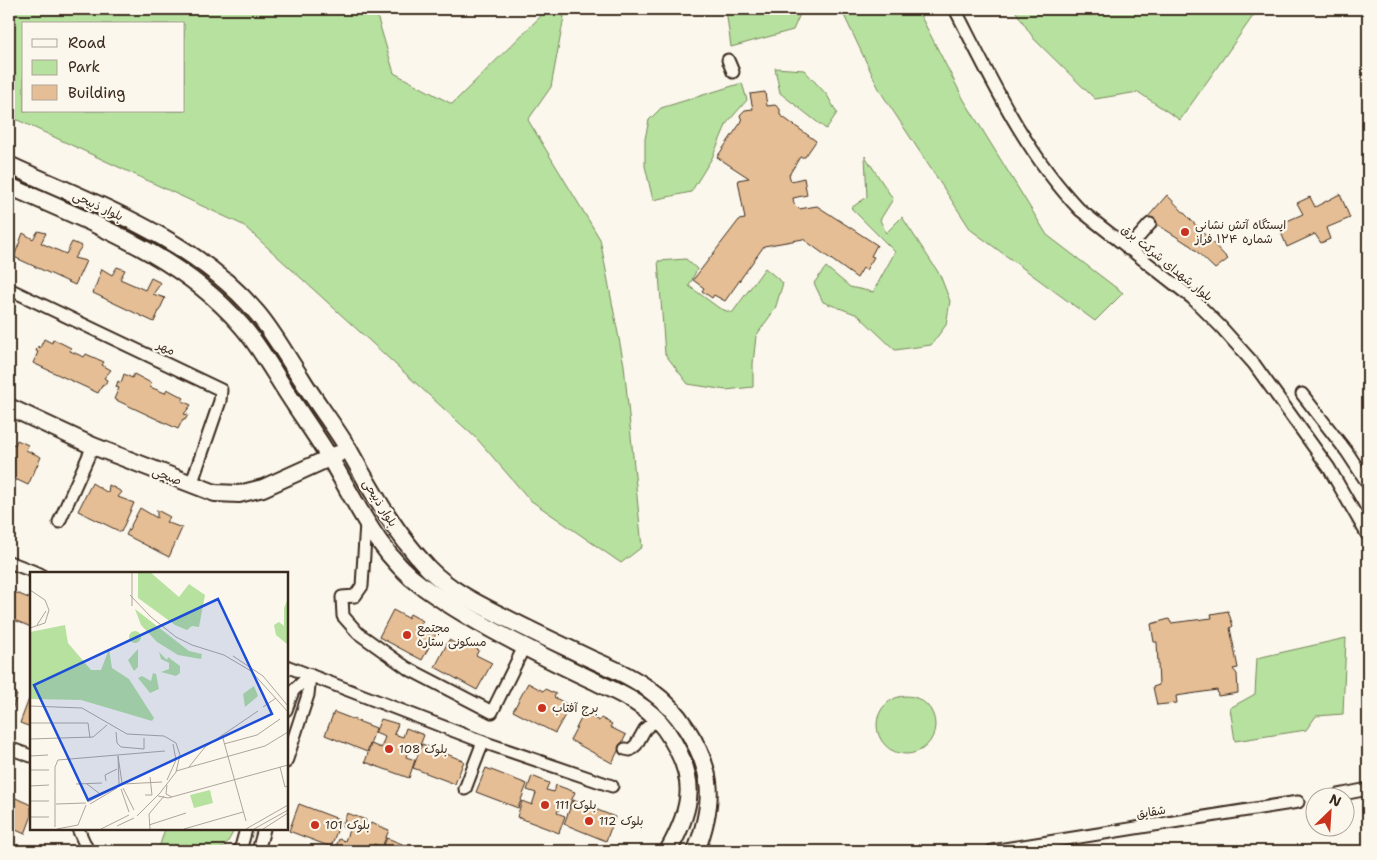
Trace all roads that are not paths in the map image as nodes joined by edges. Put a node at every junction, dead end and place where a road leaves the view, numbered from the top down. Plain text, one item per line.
1 (955, 9) edge
2 (728, 60) dead end
3 (732, 72) dead end
4 (9, 165) edge
5 (9, 186) edge
6 (1150, 224) dead end
7 (1128, 249) junction
8 (9, 289) edge
9 (1302, 394) dead end
10 (9, 407) edge
11 (93, 446) junction
12 (348, 448) junction
13 (330, 459) junction
14 (1368, 484) edge
15 (191, 485) junction
16 (59, 522) dead end
17 (366, 523) junction
18 (1368, 536) edge
19 (9, 562) edge
20 (35, 572) edge
21 (524, 647) junction
22 (288, 667) edge
23 (310, 675) junction
24 (288, 705) edge
25 (656, 720) junction
26 (483, 742) junction
27 (9, 748) edge
28 (625, 749) dead end
29 (30, 756) edge
30 (288, 756) edge
31 (612, 786) dead end
32 (465, 789) dead end
33 (1368, 789) edge
34 (1354, 791) edge
35 (1298, 802) dead end
36 (78, 830) edge
37 (246, 830) edge
38 (264, 830) edge
39 (1008, 850) edge
40 (88, 851) edge
41 (240, 851) edge
42 (258, 851) edge
43 (668, 851) edge
44 (696, 851) edge
45 (992, 851) edge

1 - 7 street, بلوار شهدای شرکت برق
2 - 3 street
4 - 12 main road, بلوار ذبیحی
5 - 13 main road, بلوار ذبیحی
6 - 7 street
7 - 18 street, بلوار شهدای شرکت برق
8 - 15 street, مهر
9 - 14 street
10 - 11 main road, صبحی
11 - 15 main road, صبحی
11 - 16 street
12 - 13 main road, صبحی
12 - 44 main road, بلوار ذبیحی
13 - 15 main road, صبحی
13 - 17 main road, بلوار ذبیحی
17 - 21 main road, بلوار ذبیحی
17 - 21 street
19 - 20 street
21 - 25 main road, بلوار ذبیحی
22 - 23 street
23 - 24 street
23 - 26 street
23 - 30 street
25 - 28 street
25 - 43 main road, بلوار ذبیحی
26 - 31 street
26 - 32 street
27 - 29 street
33 - 34 street
35 - 39 street, شقایق
36 - 40 street
37 - 41 street
38 - 42 street
39 - 45 street, شقایق

